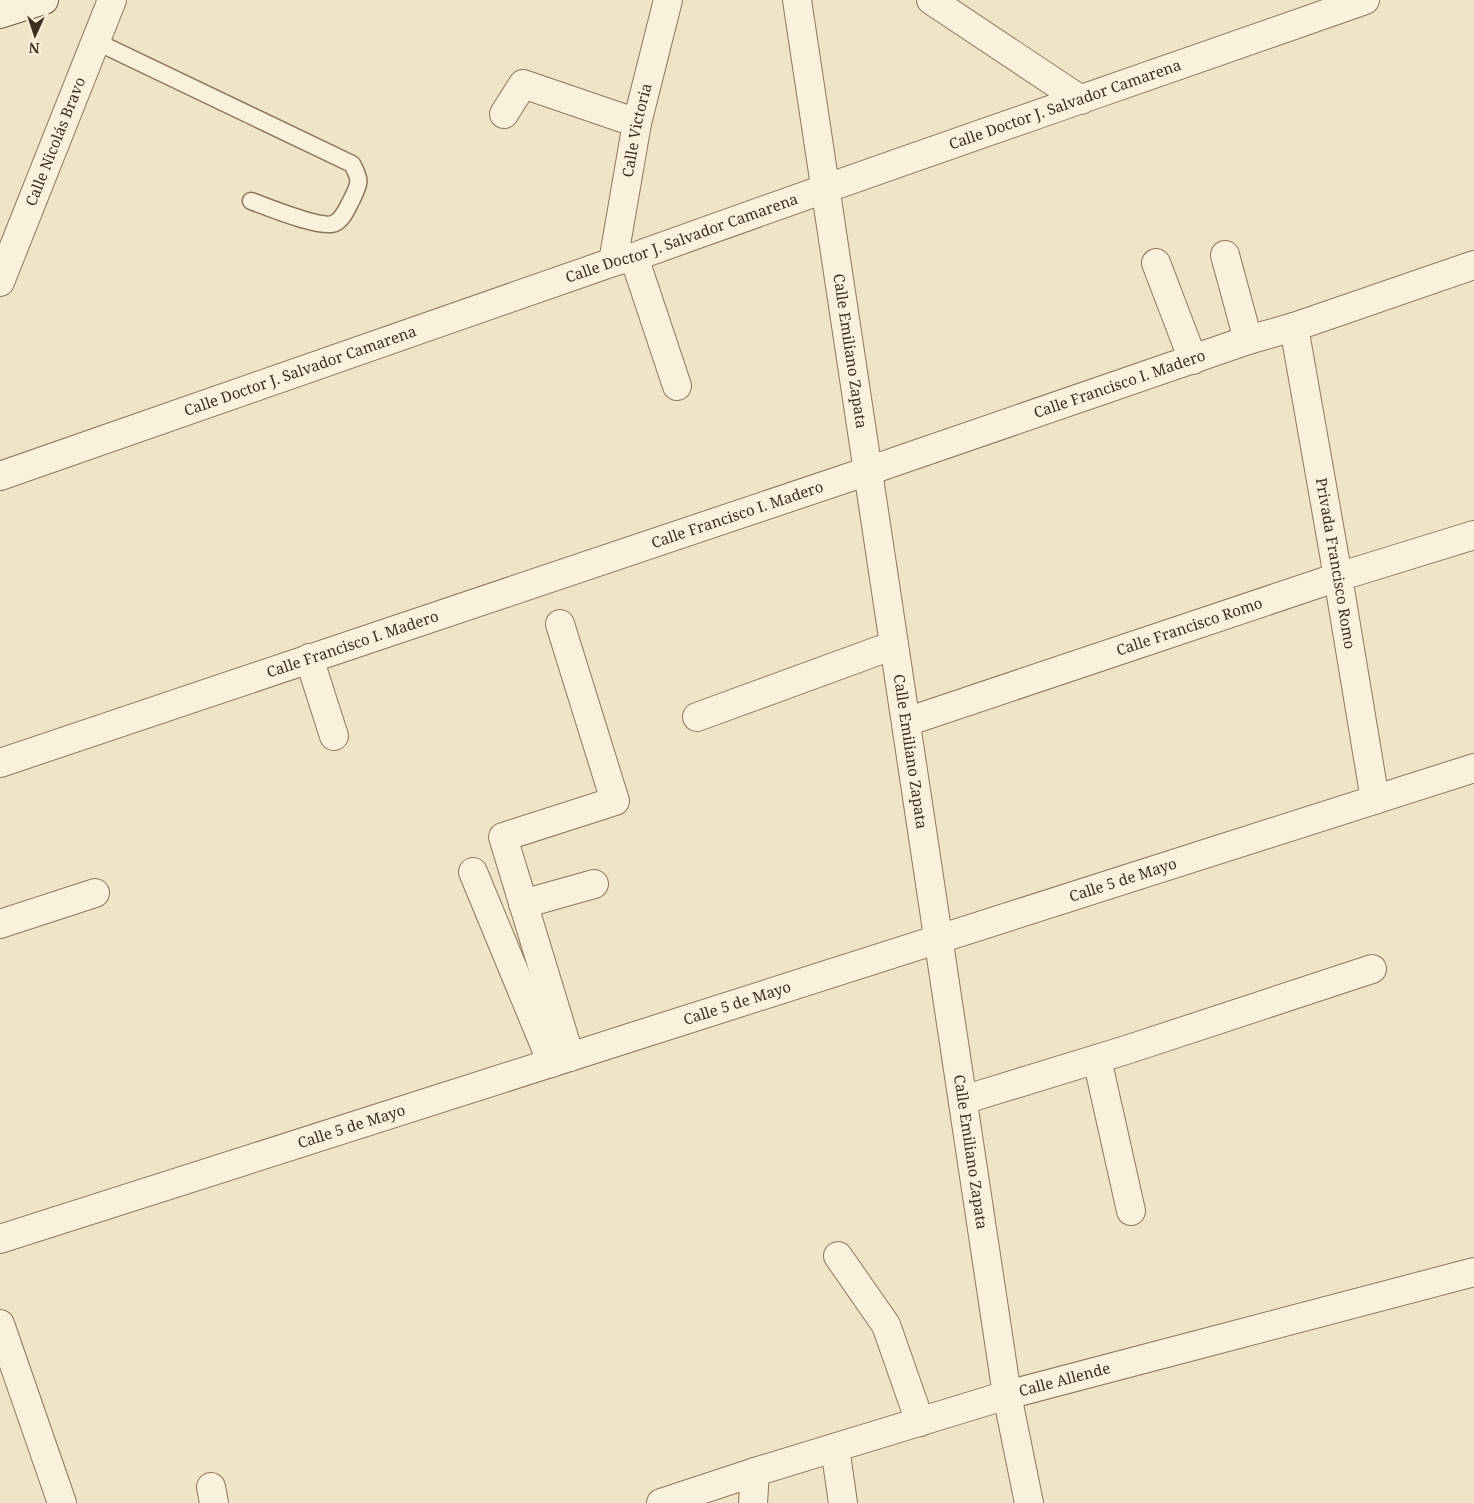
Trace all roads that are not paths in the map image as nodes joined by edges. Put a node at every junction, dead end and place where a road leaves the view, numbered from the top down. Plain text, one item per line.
1 (44, 0) edge
2 (112, 0) edge
3 (668, 0) edge
4 (797, 0) edge
5 (931, 0) edge
6 (1365, 0) edge
7 (0, 14) edge
8 (95, 41) junction
9 (1081, 100) junction
10 (504, 114) dead end
11 (637, 124) junction
12 (826, 188) junction
13 (251, 200) dead end
14 (1225, 255) dead end
15 (623, 260) junction
16 (1156, 263) dead end
17 (1474, 265) edge
18 (0, 282) edge
19 (1294, 327) junction
20 (1248, 340) junction
21 (1194, 360) junction
22 (677, 386) dead end
23 (868, 470) junction
24 (0, 476) edge
25 (1474, 535) edge
26 (1338, 577) junction
27 (560, 624) dead end
28 (894, 645) junction
29 (309, 658) junction
30 (697, 717) dead end
31 (906, 722) junction
32 (334, 736) dead end
33 (0, 763) edge
34 (1474, 768) edge
35 (1375, 800) junction
36 (473, 872) dead end
37 (594, 884) dead end
38 (95, 893) dead end
39 (523, 904) junction
40 (0, 924) edge
41 (939, 940) junction
42 (1372, 969) dead end
43 (1097, 1059) junction
44 (561, 1060) junction
45 (963, 1100) junction
46 (1131, 1211) dead end
47 (0, 1239) edge
48 (838, 1256) dead end
49 (1474, 1272) edge
50 (0, 1324) edge
51 (1007, 1395) junction
52 (920, 1422) junction
53 (835, 1448) junction
54 (755, 1472) junction
55 (62, 1503) edge
56 (661, 1503) edge
57 (753, 1503) edge
58 (843, 1503) edge
59 (1029, 1503) edge

1 - 7 street
2 - 8 street, Calle Nicolás Bravo
3 - 11 street, Calle Victoria
4 - 12 street, Calle Emiliano Zapata
5 - 9 street
6 - 9 street, Calle Doctor J. Salvador Camarena
8 - 13 lane
8 - 18 street, Calle Nicolás Bravo
9 - 12 street, Calle Doctor J. Salvador Camarena
10 - 11 street
11 - 15 street, Calle Victoria
12 - 15 street, Calle Doctor J. Salvador Camarena
12 - 23 street, Calle Emiliano Zapata
14 - 20 street
15 - 22 street
15 - 24 street, Calle Doctor J. Salvador Camarena
16 - 21 street
17 - 19 street, Calle Francisco I. Madero
19 - 20 street, Calle Francisco I. Madero
19 - 26 street, Privada Francisco Romo
20 - 21 street, Calle Francisco I. Madero
21 - 23 street, Calle Francisco I. Madero
23 - 28 street, Calle Emiliano Zapata
23 - 29 street, Calle Francisco I. Madero
25 - 26 street, Calle Francisco Romo
26 - 31 street, Calle Francisco Romo
26 - 35 street, Privada Francisco Romo
27 - 39 street
28 - 30 street
28 - 31 street, Calle Emiliano Zapata
29 - 32 street
29 - 33 street, Calle Francisco I. Madero
31 - 41 street, Calle Emiliano Zapata
34 - 35 street, Calle 5 de Mayo
35 - 41 street, Calle 5 de Mayo
36 - 44 street
37 - 39 street
38 - 40 street
39 - 44 street
41 - 44 street, Calle 5 de Mayo
41 - 45 street, Calle Emiliano Zapata
42 - 43 street
43 - 45 street
43 - 46 street
44 - 47 street, Calle 5 de Mayo
45 - 51 street, Calle Emiliano Zapata
48 - 52 street
49 - 51 street, Calle Allende
50 - 55 street
51 - 52 street, Calle Allende
51 - 59 street, Calle Emiliano Zapata
52 - 53 street, Calle Allende
53 - 54 street, Calle Allende
53 - 58 street
54 - 56 street, Calle Allende
54 - 57 street

